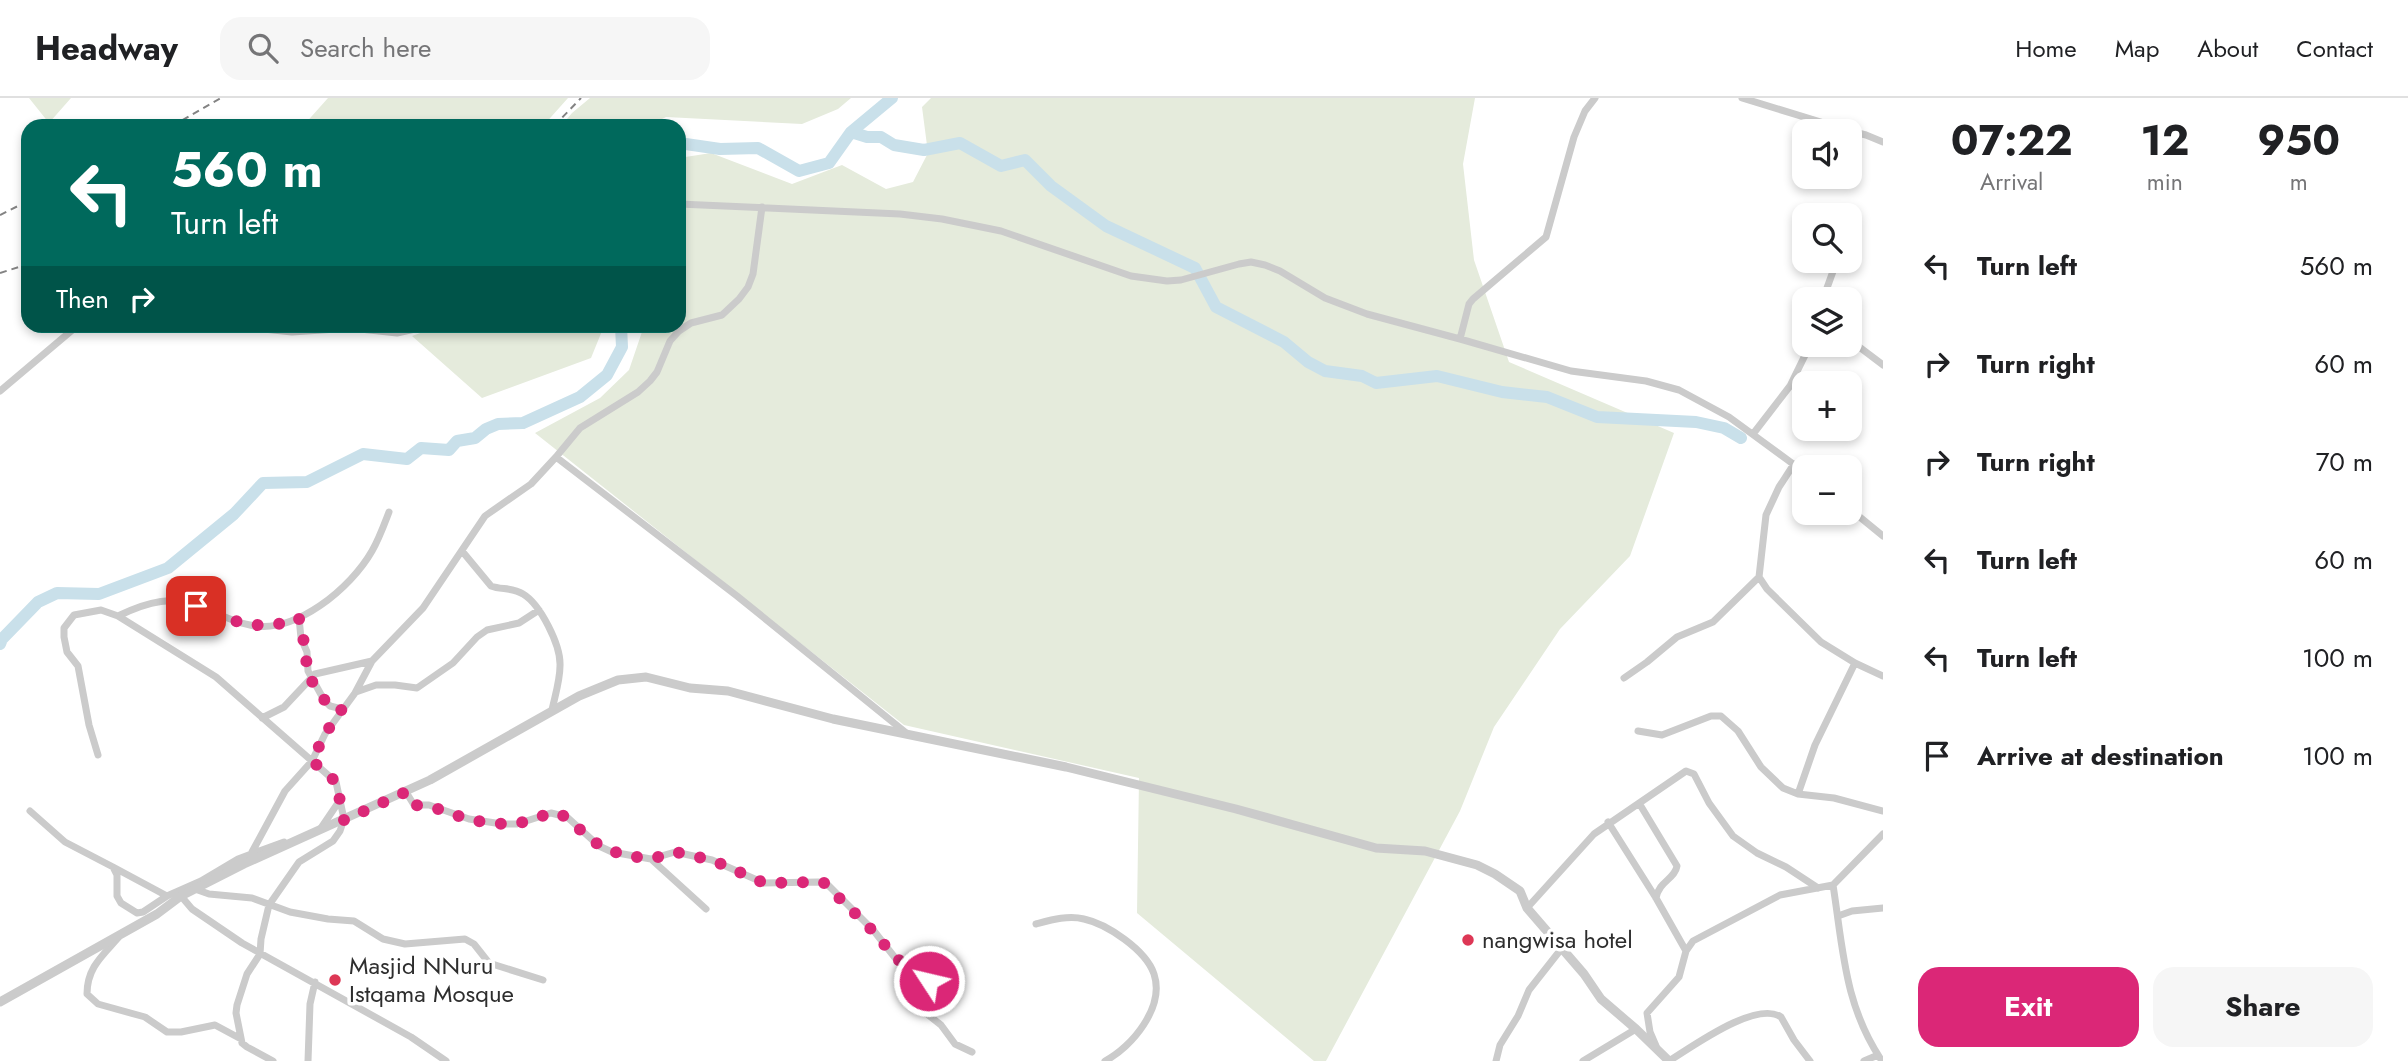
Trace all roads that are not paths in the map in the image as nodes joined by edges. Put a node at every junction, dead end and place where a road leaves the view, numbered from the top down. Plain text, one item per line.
1 (1595, 98) edge
2 (1742, 98) edge
3 (1811, 119) edge
4 (1862, 134) edge
5 (1883, 142) edge
6 (686, 204) edge
7 (762, 208) junction
8 (686, 326) edge
9 (69, 333) edge
10 (677, 333) edge
11 (1460, 339) junction
12 (1862, 349) edge
13 (1804, 357) edge
14 (1883, 365) edge
15 (0, 391) edge
16 (1753, 434) junction
17 (556, 457) junction
18 (1792, 463) edge
19 (1792, 467) edge
20 (388, 512) dead end
21 (1862, 519) edge
22 (1883, 536) edge
23 (462, 551) junction
24 (1759, 577) junction
25 (539, 610) junction
26 (118, 616) junction
27 (299, 618) junction
28 (372, 661) junction
29 (1855, 663) junction
30 (1883, 676) edge
31 (311, 677) junction
32 (1624, 678) dead end
33 (355, 693) junction
34 (342, 709) junction
35 (552, 710) junction
36 (262, 718) junction
37 (1638, 731) dead end
38 (908, 733) junction
39 (98, 755) dead end
40 (312, 761) junction
41 (406, 792) junction
42 (1798, 794) junction
43 (341, 800) junction
44 (1639, 803) junction
45 (30, 811) dead end
46 (1883, 811) edge
47 (344, 820) junction
48 (1608, 822) junction
49 (1883, 834) edge
50 (252, 852) junction
51 (651, 859) junction
52 (114, 867) junction
53 (1833, 885) junction
54 (1818, 888) junction
55 (195, 889) junction
56 (167, 896) junction
57 (181, 896) junction
58 (1656, 898) junction
59 (269, 905) junction
60 (1527, 908) junction
61 (1883, 908) edge
62 (706, 909) dead end
63 (1838, 916) junction
64 (1036, 924) dead end
65 (125, 930) junction
66 (1562, 948) junction
67 (1686, 951) junction
68 (260, 954) junction
69 (543, 980) dead end
70 (315, 982) junction
71 (0, 1002) edge
72 (1636, 1029) junction
73 (241, 1039) junction
74 (1657, 1049) junction
75 (972, 1052) dead end
76 (1880, 1058) edge
77 (273, 1061) edge
78 (308, 1061) edge
79 (446, 1061) edge
80 (1105, 1061) edge
81 (1496, 1061) edge
82 (1583, 1061) edge
83 (1669, 1061) edge
84 (1810, 1061) edge
85 (1864, 1061) edge

1 - 11 street
2 - 3 street
4 - 5 street
6 - 7 street
7 - 8 street
7 - 11 street
9 - 15 street
10 - 17 street
11 - 16 street
12 - 14 street
13 - 16 street
16 - 18 street
17 - 23 street
17 - 38 street
19 - 24 street
20 - 27 street
21 - 22 street
23 - 25 street
23 - 28 street
24 - 29 street
24 - 32 street
25 - 33 street
25 - 35 street
26 - 27 street
26 - 36 street
26 - 39 street
27 - 31 street
28 - 31 street
28 - 33 street
29 - 30 street
29 - 42 street
31 - 34 street
31 - 36 street
33 - 34 street
34 - 40 street
35 - 38 street
35 - 41 street
36 - 40 street
37 - 42 street
38 - 60 street
40 - 43 street
40 - 50 street
41 - 47 street
41 - 51 street
42 - 46 street
43 - 47 street
43 - 50 street
44 - 48 street
44 - 54 street
44 - 58 street
45 - 52 street
47 - 55 street
47 - 59 street
48 - 58 street
48 - 60 street
49 - 53 street
50 - 56 street
51 - 62 street
51 - 75 street
52 - 56 street
52 - 56 street
53 - 54 street
53 - 63 street
54 - 67 street
55 - 57 street
55 - 59 street
57 - 65 street
57 - 68 street
58 - 67 street
59 - 68 street
59 - 69 street
60 - 66 street
61 - 63 street
63 - 76 street
64 - 80 street
65 - 71 street
65 - 73 street
66 - 72 street
66 - 81 street
67 - 74 street
68 - 70 street
68 - 73 street
70 - 78 street
70 - 79 street
72 - 74 street
72 - 82 street
73 - 77 street
74 - 83 street
76 - 85 street
83 - 84 street

